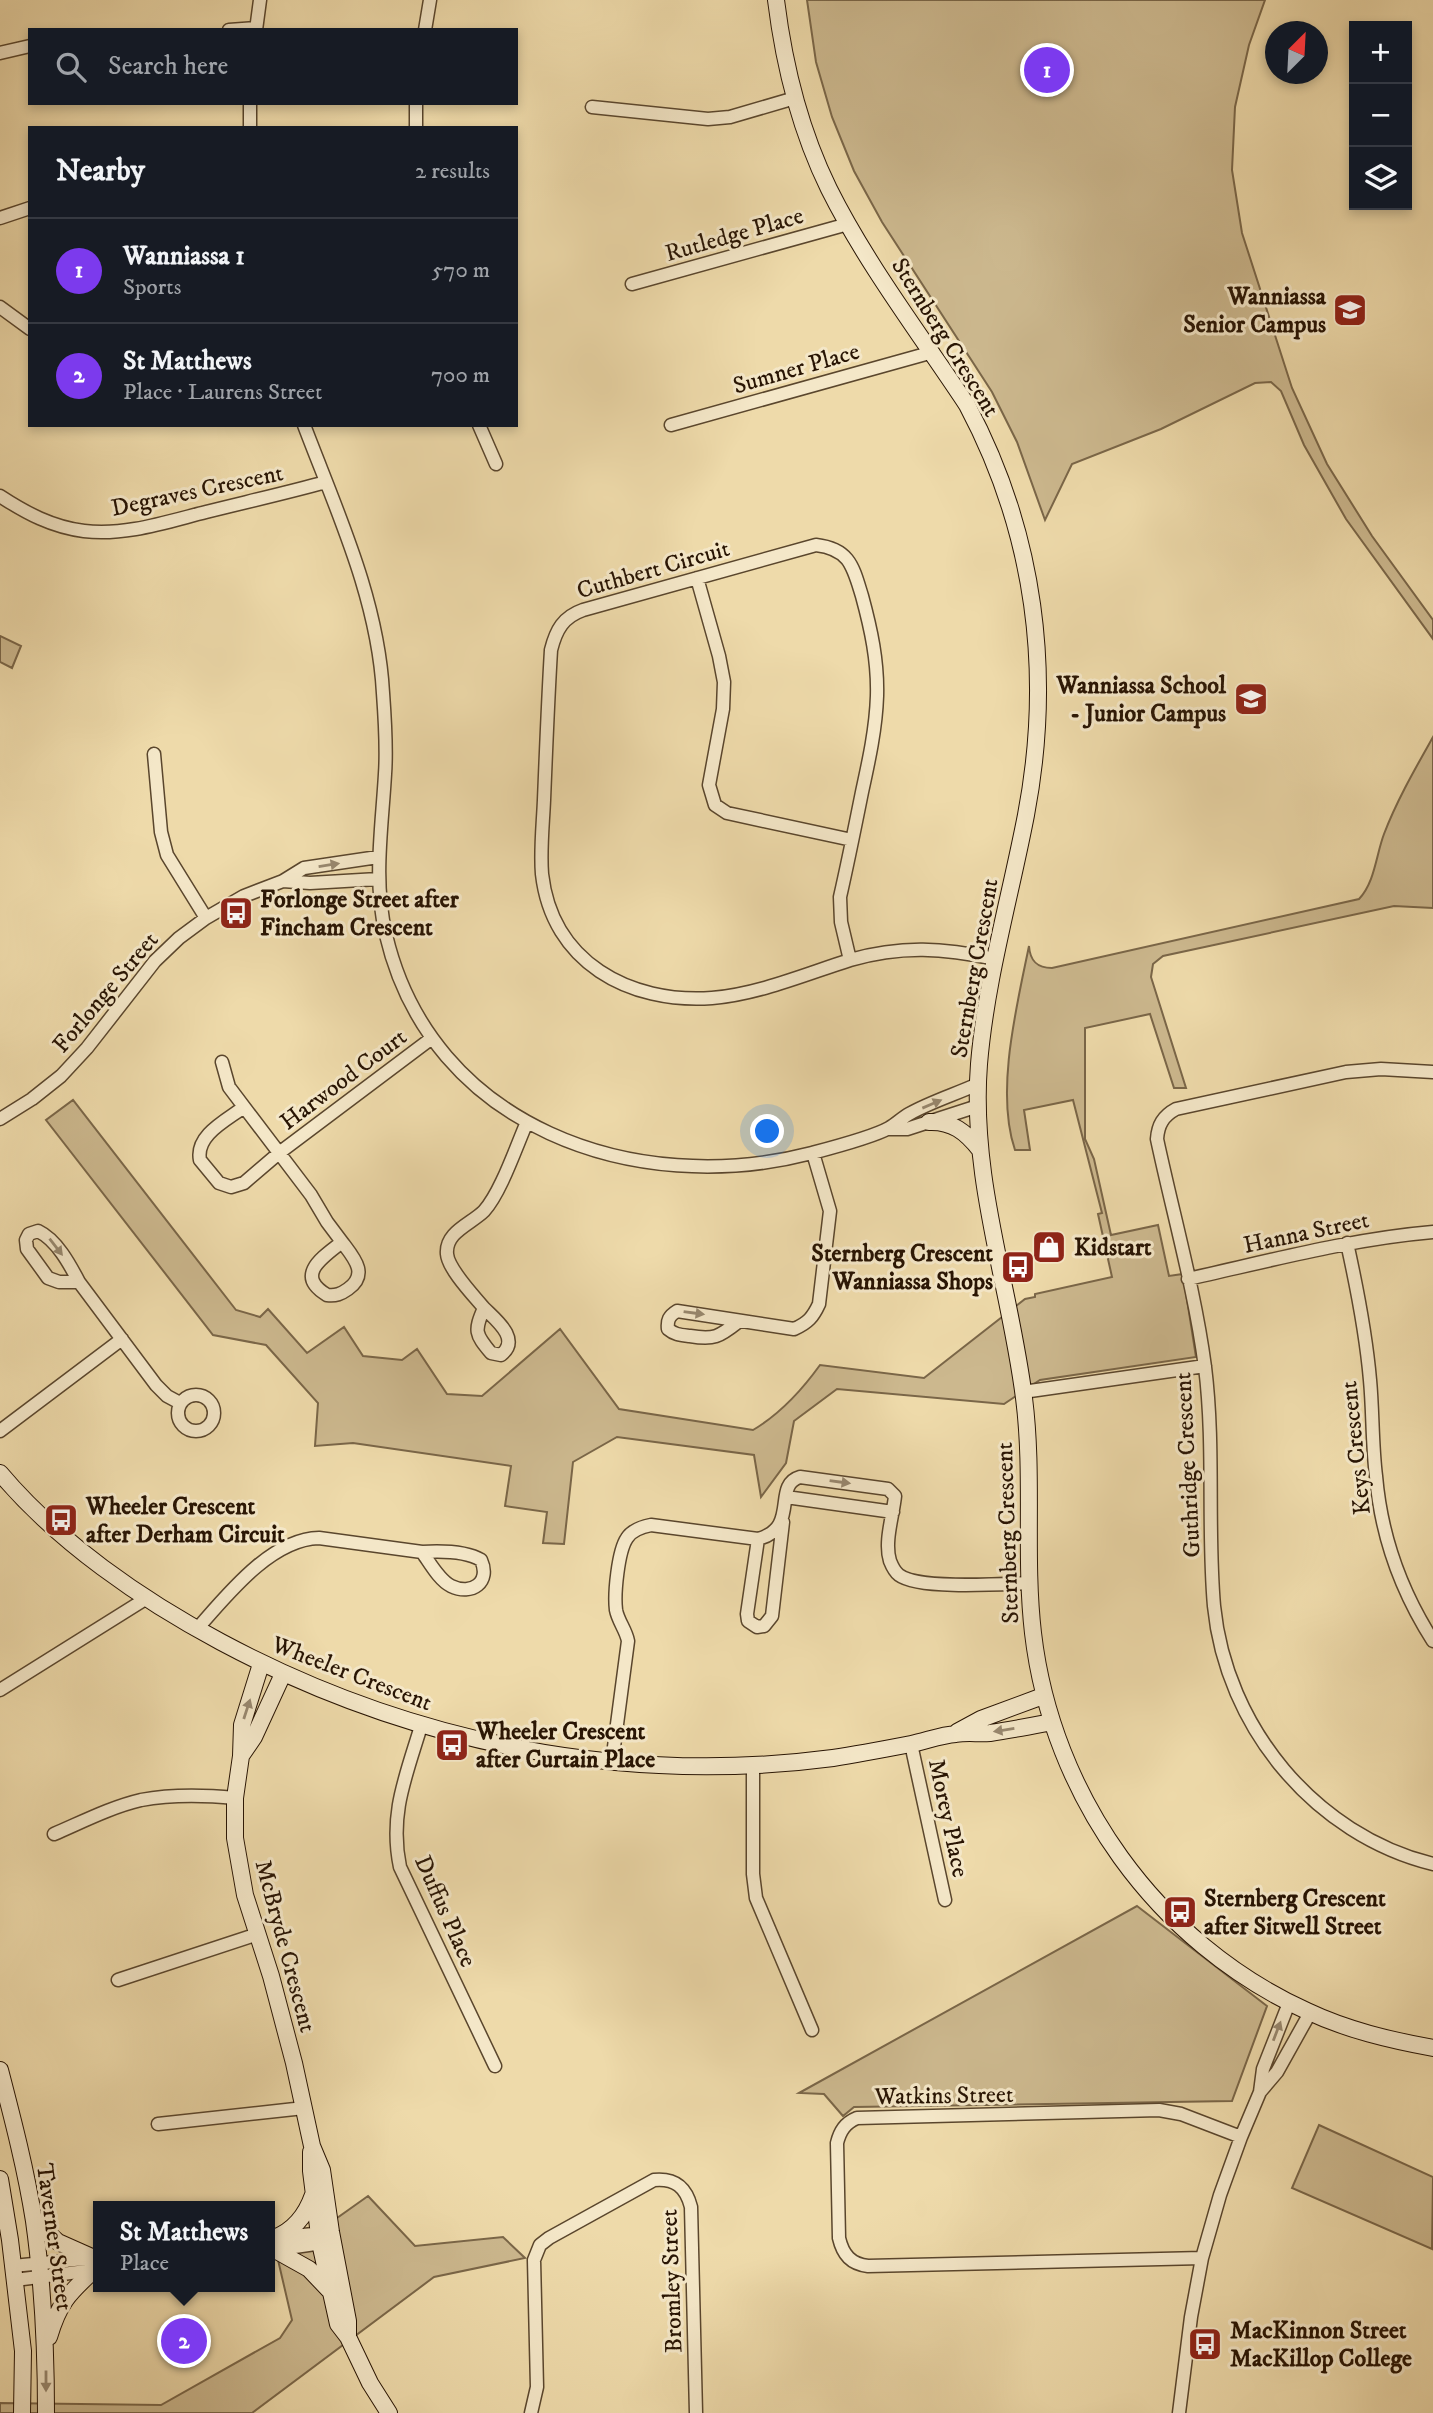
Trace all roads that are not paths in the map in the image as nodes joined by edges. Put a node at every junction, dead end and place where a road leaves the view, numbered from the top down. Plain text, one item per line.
1 (260, 0) edge
2 (430, 0) edge
3 (776, 0) edge
4 (256, 28) edge
5 (425, 28) edge
6 (28, 46) edge
7 (0, 53) edge
8 (795, 98) junction
9 (250, 105) edge
10 (416, 105) edge
11 (592, 107) dead end
12 (250, 126) edge
13 (416, 126) edge
14 (28, 209) edge
15 (0, 218) edge
16 (848, 224) junction
17 (632, 284) dead end
18 (0, 307) edge
19 (28, 328) edge
20 (933, 352) junction
21 (671, 425) dead end
22 (304, 427) edge
23 (480, 427) edge
24 (496, 464) dead end
25 (326, 482) junction
26 (0, 496) edge
27 (697, 578) junction
28 (154, 754) dead end
29 (852, 840) junction
30 (378, 857) junction
31 (378, 879) junction
32 (283, 881) junction
33 (206, 918) junction
34 (996, 959) junction
35 (850, 960) junction
36 (432, 1038) junction
37 (222, 1062) dead end
38 (1433, 1072) edge
39 (978, 1084) junction
40 (978, 1106) junction
41 (244, 1107) junction
42 (0, 1119) edge
43 (527, 1122) junction
44 (929, 1122) junction
45 (888, 1129) junction
46 (980, 1150) junction
47 (279, 1153) junction
48 (813, 1153) junction
49 (1433, 1232) edge
50 (342, 1242) dead end
51 (1346, 1243) junction
52 (1188, 1279) junction
53 (79, 1282) junction
54 (484, 1308) dead end
55 (738, 1322) junction
56 (122, 1339) junction
57 (1205, 1366) junction
58 (1023, 1392) junction
59 (180, 1403) dead end
60 (0, 1431) edge
61 (2, 1480) edge
62 (786, 1497) junction
63 (893, 1512) junction
64 (784, 1514) junction
65 (758, 1539) junction
66 (422, 1552) junction
67 (1030, 1583) junction
68 (147, 1598) junction
69 (197, 1629) junction
70 (1433, 1641) edge
71 (261, 1664) junction
72 (283, 1674) junction
73 (0, 1690) edge
74 (1043, 1696) junction
75 (1052, 1722) junction
76 (421, 1726) junction
77 (955, 1734) junction
78 (912, 1744) junction
79 (241, 1756) junction
80 (612, 1762) junction
81 (752, 1765) junction
82 (235, 1798) junction
83 (54, 1834) dead end
84 (1433, 1864) edge
85 (945, 1900) dead end
86 (258, 1934) junction
87 (118, 1980) dead end
88 (1289, 2003) junction
89 (1310, 2013) junction
90 (812, 2029) dead end
91 (1433, 2049) edge
92 (495, 2066) dead end
93 (0, 2070) edge
94 (1260, 2092) junction
95 (304, 2108) junction
96 (158, 2124) dead end
97 (1241, 2137) junction
98 (312, 2146) junction
99 (0, 2179) edge
100 (313, 2193) junction
101 (34, 2221) junction
102 (325, 2237) junction
103 (275, 2242) edge
104 (275, 2244) edge
105 (275, 2246) edge
106 (1202, 2258) junction
107 (93, 2262) edge
108 (93, 2264) edge
109 (93, 2267) edge
110 (40, 2270) junction
111 (14, 2273) junction
112 (331, 2292) junction
113 (344, 2328) junction
114 (46, 2350) junction
115 (22, 2413) edge
116 (46, 2413) edge
117 (389, 2413) edge
118 (531, 2413) edge
119 (696, 2413) edge
120 (1179, 2413) edge

1 - 4 street
2 - 5 street
3 - 8 street, Sternberg Crescent
6 - 7 street
8 - 11 street
8 - 16 street, Sternberg Crescent
9 - 12 street
10 - 13 street
14 - 15 street
16 - 17 street, Rutledge Place
16 - 20 street, Sternberg Crescent
18 - 19 street
20 - 21 street, Sumner Place
20 - 34 street, Sternberg Crescent
22 - 25 street
23 - 24 street
25 - 26 street, Degraves Crescent
25 - 30 street
27 - 29 street
27 - 29 street, Cuthbert Circuit
27 - 35 street, Cuthbert Circuit
28 - 33 street
29 - 35 street, Cuthbert Circuit
30 - 31 street
32 -> 30 street, Forlonge Street
31 - 32 street, Forlonge Street
31 - 36 street
32 - 33 street, Forlonge Street
33 - 42 street, Forlonge Street
34 - 35 street, Cuthbert Circuit
34 - 39 street, Sternberg Crescent
36 - 43 street
36 - 47 street, Harwood Court
37 - 41 street, Harwood Court
38 - 52 street, Guthridge Crescent
39 - 40 street, Sternberg Crescent
45 -> 39 street
40 - 44 street
40 - 46 street, Sternberg Crescent
41 - 47 street, Harwood Court
41 - 47 street, Harwood Court
43 - 48 street
43 - 54 street
44 - 45 street
44 - 46 street
45 - 48 street
46 - 58 street, Sternberg Crescent
47 - 50 street, Harwood Court
48 - 55 street
49 - 51 street, Hanna Street
51 - 52 street, Hanna Street
51 - 70 street, Keys Crescent
52 - 57 street, Guthridge Crescent
53 -> 53 street
53 - 56 street
55 -> 55 street
56 - 59 street
56 - 60 street
57 - 58 street
57 - 84 street, Guthridge Crescent
58 - 67 street, Sternberg Crescent
61 - 68 street, Wheeler Crescent
62 - 63 street
62 -> 63 street
62 - 64 street
63 - 67 street
64 - 65 street
64 - 65 street
65 - 80 street
66 - 66 street
66 - 69 street
67 - 74 street, Sternberg Crescent
68 - 69 street, Wheeler Crescent
68 - 73 street
69 - 71 street, Wheeler Crescent
71 - 72 street, Wheeler Crescent
79 -> 71 street, McBryde Crescent
72 - 76 street, Wheeler Crescent
72 - 79 street, McBryde Crescent
74 - 75 street, Sternberg Crescent
74 - 77 street, Wheeler Crescent
75 -> 77 street, Wheeler Crescent
75 - 88 street, Sternberg Crescent
76 - 80 street, Wheeler Crescent
76 - 92 street, Duffus Place
77 - 78 street, Wheeler Crescent
78 - 81 street, Wheeler Crescent
78 - 85 street, Morey Place
79 - 82 street, McBryde Crescent
80 - 81 street, Wheeler Crescent
81 - 90 street
82 - 83 street
82 - 86 street, McBryde Crescent
86 - 87 street
86 - 95 street, McBryde Crescent
88 - 89 street, Sternberg Crescent
94 -> 88 street
89 - 91 street, Sternberg Crescent
89 - 94 street
93 - 101 street, Taverner Street
94 - 97 street
95 - 96 street
95 - 98 street, McBryde Crescent
97 - 106 street
97 - 106 street, Watkins Street
98 - 100 street, McBryde Crescent
98 - 102 street, McBryde Crescent
99 - 111 street, Taverner Street
100 - 102 street, McBryde Crescent
100 - 103 street
101 - 107 street
101 - 110 street, Taverner Street
102 - 104 street
102 - 112 street, McBryde Crescent
102 - 113 street, McBryde Crescent
105 - 112 street
106 - 120 street
108 - 110 street
109 - 114 street
110 - 111 street
110 - 114 street, Taverner Street
111 - 115 street, Taverner Street
112 - 113 street, McBryde Crescent
113 - 117 street, McBryde Crescent
114 -> 116 street, Taverner Street
118 - 119 street, Bromley Street

